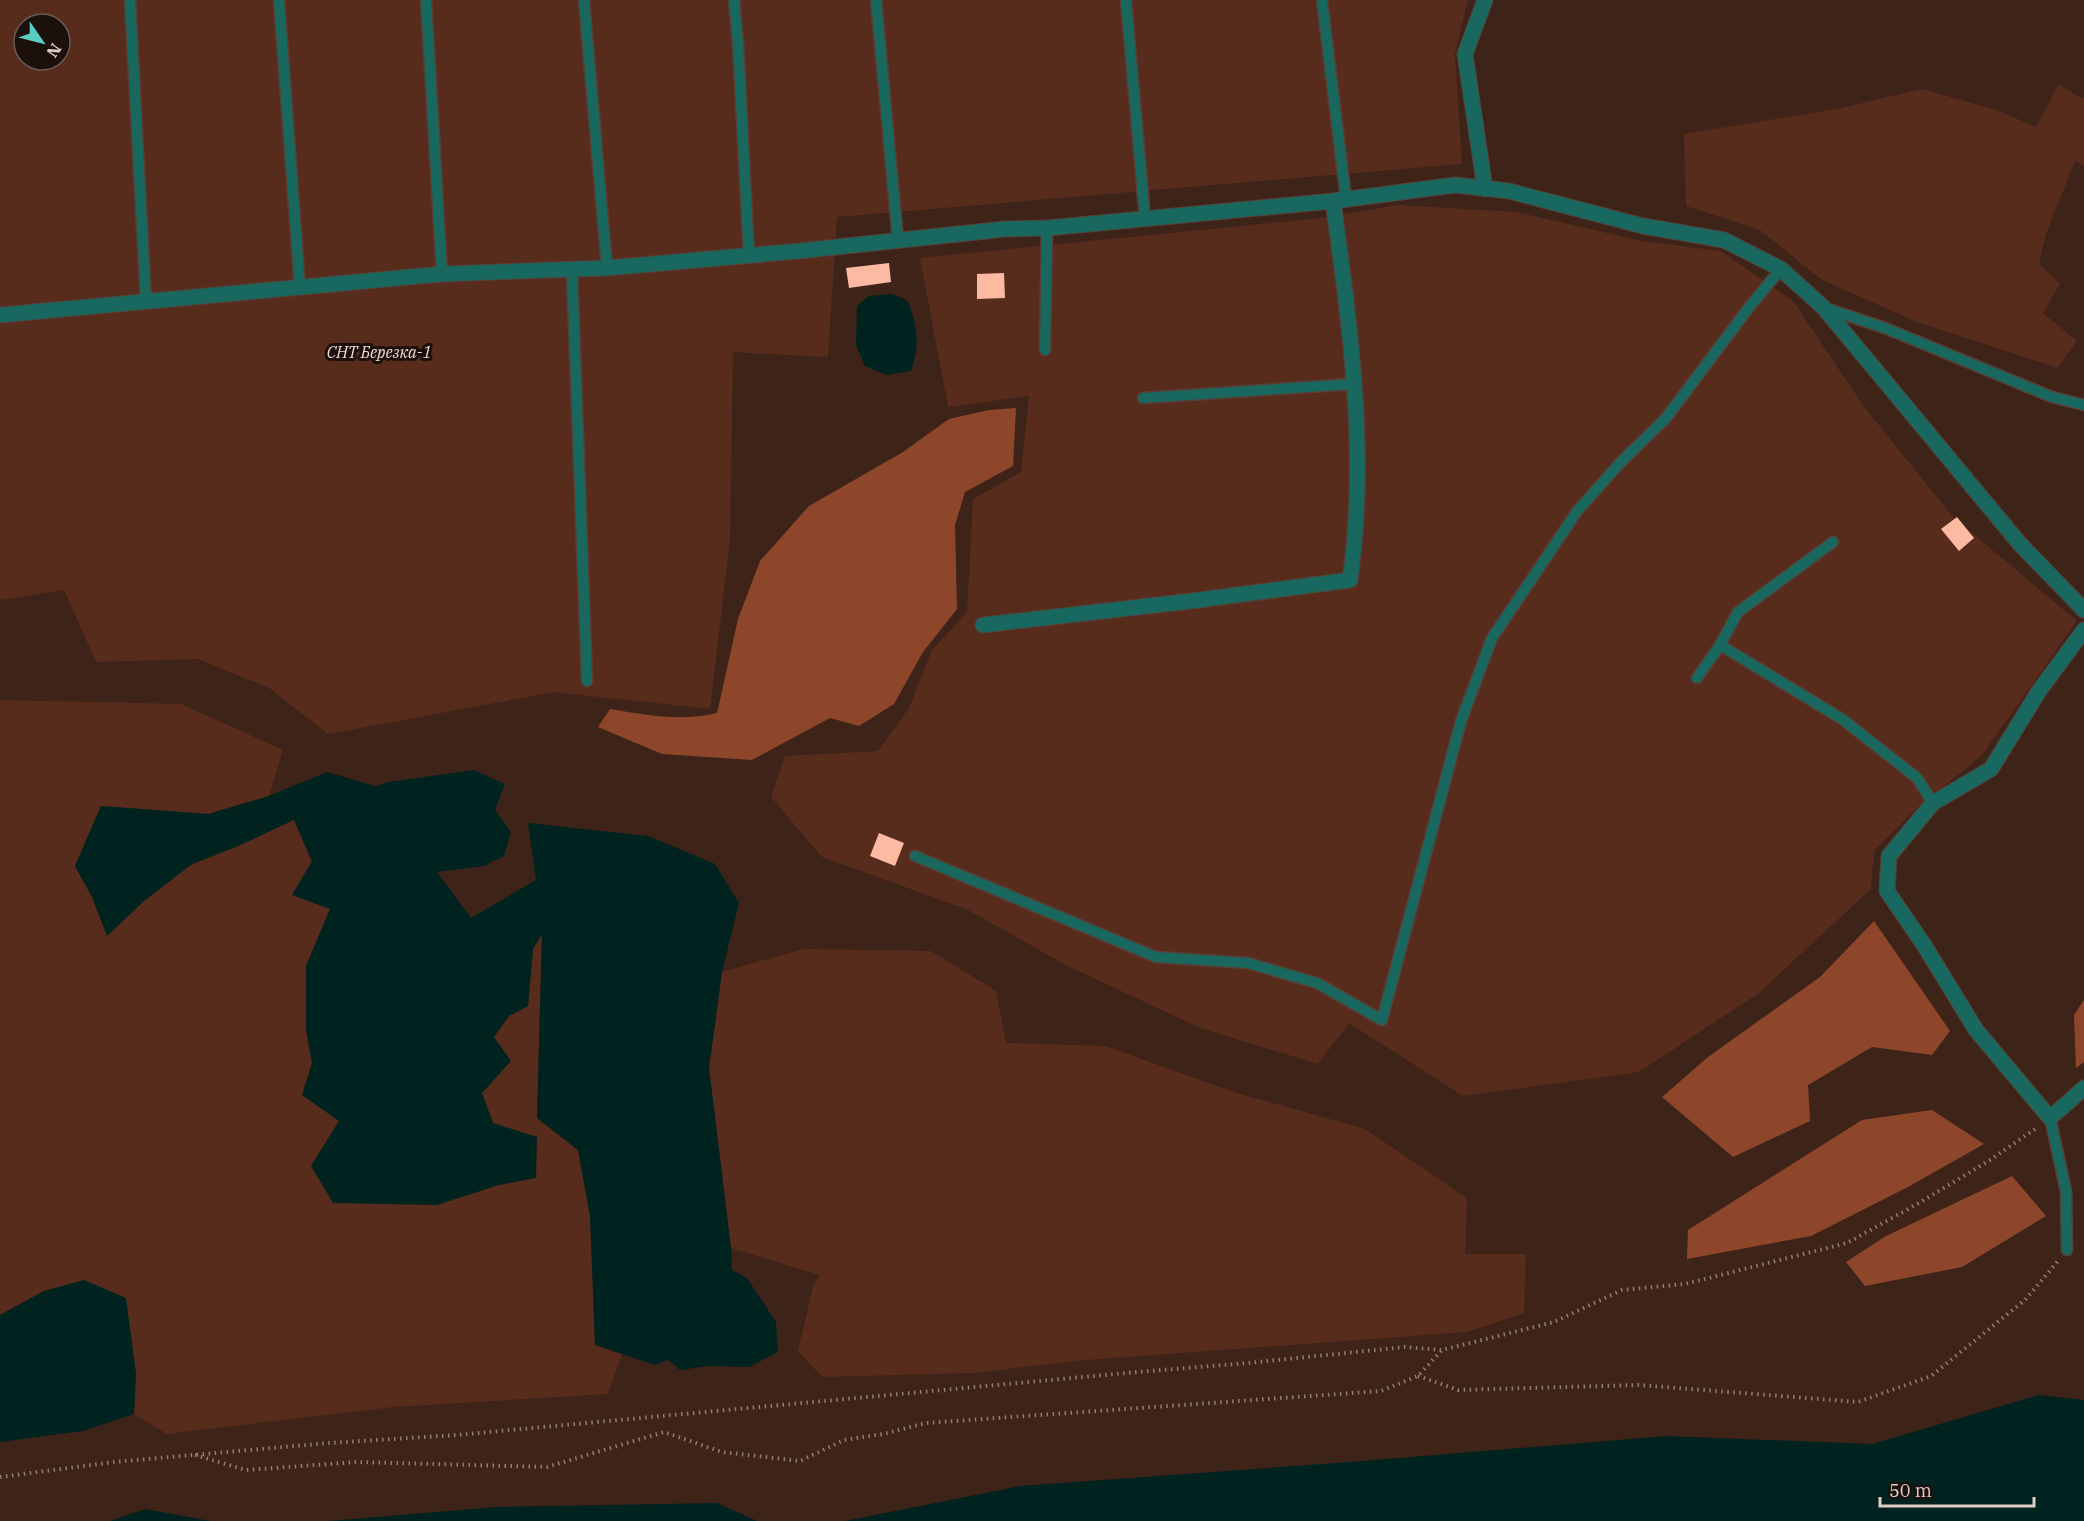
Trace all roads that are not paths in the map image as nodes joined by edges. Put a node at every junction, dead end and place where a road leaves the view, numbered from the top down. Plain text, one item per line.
1 (130, 0) edge
2 (279, 0) edge
3 (426, 0) edge
4 (584, 0) edge
5 (734, 0) edge
6 (876, 0) edge
7 (1126, 0) edge
8 (1322, 0) edge
9 (1485, 0) edge
10 (1485, 189) junction
11 (1340, 200) junction
12 (1145, 219) junction
13 (1047, 228) junction
14 (898, 240) junction
15 (749, 256) junction
16 (607, 268) junction
17 (1781, 269) junction
18 (572, 271) junction
19 (442, 274) junction
20 (300, 288) junction
21 (146, 302) junction
22 (1824, 308) junction
23 (0, 315) edge
24 (1046, 350) dead end
25 (1353, 384) junction
26 (1143, 398) dead end
27 (2084, 405) edge
28 (1833, 542) dead end
29 (2084, 610) edge
30 (983, 624) dead end
31 (2084, 630) edge
32 (1720, 645) junction
33 (1697, 678) dead end
34 (587, 681) dead end
35 (1933, 802) junction
36 (915, 856) dead end
37 (2084, 1088) edge
38 (2050, 1118) junction
39 (2067, 1250) road end

1 - 21 lane
2 - 20 lane
3 - 19 lane
4 - 16 lane
5 - 15 lane
6 - 14 lane
7 - 12 lane
8 - 11 lane
9 - 10 street
10 - 11 street
10 - 17 street
11 - 12 street
11 - 25 street
12 - 13 street
13 - 14 street
13 - 24 lane
14 - 15 street
15 - 16 street
16 - 18 street
17 - 22 street
17 - 36 lane
18 - 19 street
18 - 34 lane
19 - 20 street
20 - 21 street
21 - 23 street
22 - 27 lane
22 - 29 street
25 - 26 lane
25 - 30 street
28 - 32 lane
31 - 35 street
32 - 33 lane
32 - 35 lane
35 - 38 street
37 - 38 street
38 - 39 lane

